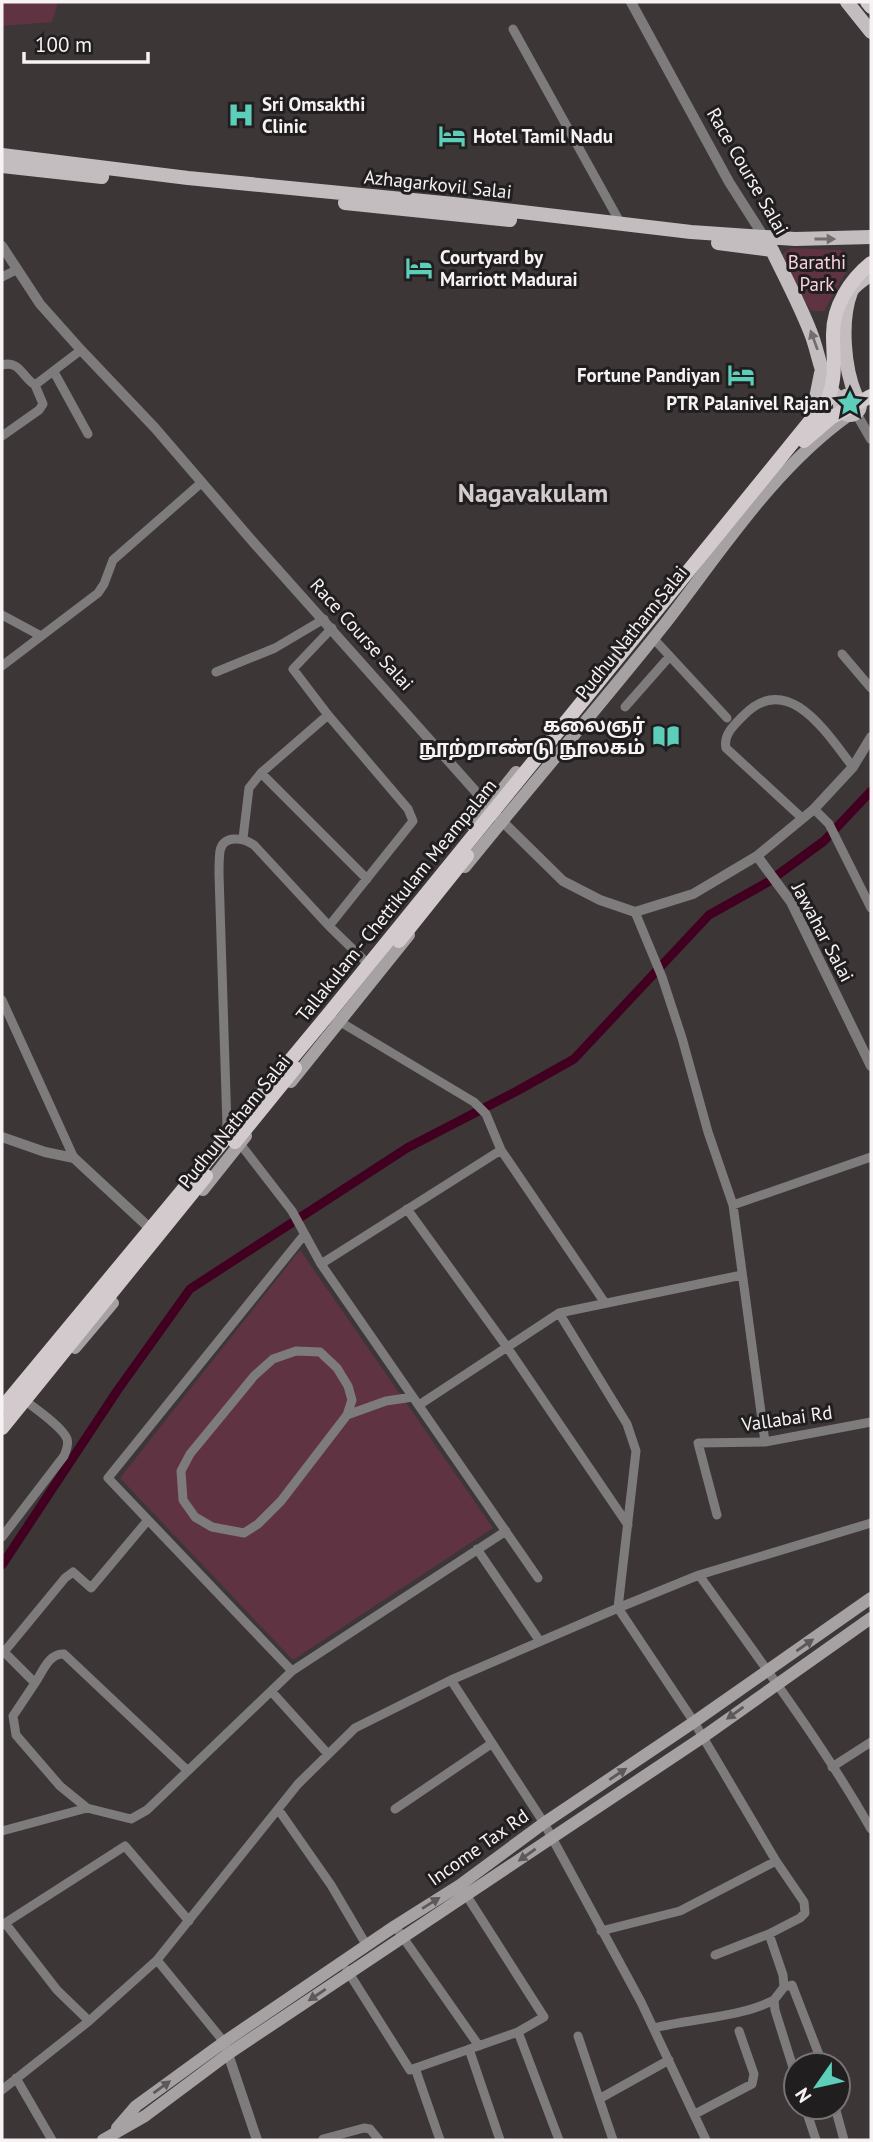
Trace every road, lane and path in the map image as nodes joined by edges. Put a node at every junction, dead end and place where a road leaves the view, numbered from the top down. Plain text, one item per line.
1 (631, 2) edge
2 (847, 2) edge
3 (867, 2) edge
4 (871, 7) edge
5 (513, 29) dead end
6 (871, 32) edge
7 (2, 155) edge
8 (2, 166) edge
9 (348, 199) junction
10 (621, 224) junction
11 (871, 237) edge
12 (768, 243) junction
13 (2, 246) edge
14 (871, 263) edge
15 (16, 270) junction
16 (871, 274) edge
17 (2, 277) edge
18 (81, 350) junction
19 (2, 365) edge
20 (821, 367) junction
21 (54, 372) junction
22 (35, 385) junction
23 (871, 396) edge
24 (853, 406) edge
25 (813, 413) junction
26 (88, 435) dead end
27 (2, 436) edge
28 (871, 439) edge
29 (201, 483) junction
30 (2, 615) edge
31 (328, 624) junction
32 (41, 636) junction
33 (653, 638) junction
34 (842, 654) dead end
35 (670, 656) junction
36 (2, 666) edge
37 (216, 672) dead end
38 (871, 688) edge
39 (625, 707) dead end
40 (328, 715) junction
41 (727, 718) dead end
42 (871, 737) edge
43 (853, 766) junction
44 (261, 773) junction
45 (488, 805) junction
46 (814, 809) junction
47 (802, 818) junction
48 (502, 821) junction
49 (243, 838) junction
50 (757, 856) junction
51 (368, 879) junction
52 (871, 908) edge
53 (635, 912) junction
54 (329, 926) junction
55 (365, 961) junction
56 (2, 1000) edge
57 (325, 1010) junction
58 (340, 1022) junction
59 (871, 1066) edge
60 (227, 1127) junction
61 (2, 1137) edge
62 (240, 1144) junction
63 (500, 1150) junction
64 (871, 1157) edge
65 (74, 1158) junction
66 (733, 1205) junction
67 (407, 1209) junction
68 (145, 1225) junction
69 (304, 1235) junction
70 (163, 1240) junction
71 (321, 1264) junction
72 (742, 1275) junction
73 (605, 1303) junction
74 (559, 1312) junction
75 (507, 1347) junction
76 (10, 1389) junction
77 (2, 1400) edge
78 (416, 1401) junction
79 (29, 1404) junction
80 (2, 1408) edge
81 (347, 1415) junction
82 (871, 1422) edge
83 (2, 1428) edge
84 (2, 1437) edge
85 (765, 1442) junction
86 (717, 1515) dead end
87 (148, 1520) junction
88 (871, 1523) edge
89 (628, 1525) junction
90 (506, 1531) junction
91 (2, 1537) edge
92 (477, 1549) junction
93 (699, 1576) junction
94 (538, 1578) dead end
95 (871, 1598) edge
96 (618, 1608) junction
97 (871, 1618) edge
98 (539, 1640) junction
99 (3, 1651) edge
100 (292, 1671) junction
101 (768, 1671) junction
102 (451, 1680) junction
103 (36, 1683) junction
104 (776, 1684) junction
105 (271, 1691) junction
106 (694, 1722) junction
107 (703, 1737) junction
108 (871, 1742) edge
109 (491, 1744) junction
110 (327, 1753) junction
111 (832, 1767) junction
112 (188, 1771) junction
113 (87, 1808) junction
114 (278, 1809) junction
115 (395, 1809) dead end
116 (544, 1823) junction
117 (871, 1829) edge
118 (2, 1831) edge
119 (551, 1838) junction
120 (776, 1861) junction
121 (463, 1890) junction
122 (189, 1921) junction
123 (4, 1924) edge
124 (395, 1926) junction
125 (601, 1931) junction
126 (769, 1934) junction
127 (404, 1939) junction
128 (367, 1946) junction
129 (715, 1955) dead end
130 (157, 1960) junction
131 (346, 1968) junction
132 (784, 1987) junction
133 (774, 2000) junction
134 (89, 2021) junction
135 (654, 2028) junction
136 (739, 2031) dead end
137 (518, 2032) junction
138 (578, 2036) dead end
139 (226, 2048) junction
140 (474, 2048) junction
141 (789, 2051) edge
142 (818, 2051) edge
143 (669, 2060) junction
144 (415, 2068) junction
145 (16, 2078) junction
146 (2, 2090) edge
147 (599, 2099) junction
148 (695, 2114) junction
149 (810, 2121) edge
150 (839, 2121) edge
151 (108, 2137) edge
152 (323, 2139) edge
153 (52, 2140) edge
154 (257, 2140) edge
155 (379, 2140) edge
156 (440, 2140) edge
157 (500, 2140) edge
158 (559, 2140) edge
159 (613, 2140) edge
160 (706, 2140) edge
161 (816, 2140) edge
162 (844, 2140) edge

1 - 12 street, Race Course Salai
2 - 6 main road
3 - 4 highway
5 - 10 street
7 - 9 main road, Azhagarkovil Salai
8 - 9 main road, Azhagarkovil Salai
9 - 10 main road, Azhagarkovil Salai
9 - 12 main road, Azhagarkovil Salai
10 - 12 main road, Azhagarkovil Salai
12 -> 11 main road
20 -> 12 main road, Race Course Salai
13 - 15 street, Race Course Salai
14 - 80 highway, Tallakulam - Chettikulam Meampalam, bridge
15 - 17 street
15 - 18 street, Race Course Salai
16 - 24 main road
18 - 21 street
18 - 29 street, Race Course Salai
19 - 22 street
20 - 24 main road, Race Course Salai
20 - 25 main road
21 - 22 street
21 - 26 street
22 - 27 street
23 - 83 highway, Tallakulam - Chettikulam Meampalam, bridge
24 - 25 main road, Pudhu Natham Salai
24 - 28 street, Race Course Salai
24 - 33 main road, Pudhu Natham Salai
25 - 45 main road, Pudhu Natham Salai
29 - 31 street, Race Course Salai
29 - 32 street
30 - 32 street
31 - 37 street
31 - 40 street
31 - 45 street, Race Course Salai
32 - 36 street
33 - 35 street
33 - 48 main road, Pudhu Natham Salai
34 - 38 street
35 - 39 street
35 - 41 street
40 - 44 street
40 - 51 street
42 - 43 street
43 - 46 street
43 - 47 street
44 - 49 street
44 - 51 street
45 - 48 street, Race Course Salai
45 - 55 main road, Pudhu Natham Salai
46 - 47 street
46 - 52 street
47 - 50 street
48 - 53 street, Race Course Salai
48 - 58 main road, Pudhu Natham Salai
49 - 54 street
49 - 60 street
50 - 53 street
50 - 59 street, Jawahar Salai
51 - 54 street
53 - 66 street
54 - 55 street
55 - 57 main road, Pudhu Natham Salai
56 - 65 street
57 - 58 street
57 - 60 main road, Pudhu Natham Salai
58 - 62 main road, Pudhu Natham Salai
58 - 63 street
60 - 62 street
60 - 68 main road, Pudhu Natham Salai
61 - 65 street
62 - 69 street
62 - 70 main road, Pudhu Natham Salai
63 - 67 street
63 - 73 street
64 - 66 street
65 - 68 street
66 - 72 street
67 - 71 street
67 - 75 street
68 - 70 street
68 - 76 main road, Pudhu Natham Salai
69 - 71 street
69 - 87 street
70 - 79 main road, Pudhu Natham Salai
71 - 78 street
72 - 73 street
72 - 85 street
73 - 74 street
74 - 75 street
74 - 89 street
75 - 78 street
75 - 89 street
76 - 77 main road, Pudhu Natham Salai
76 - 79 street
78 - 81 street
78 - 90 street
79 - 84 main road, Pudhu Natham Salai
79 - 91 street
81 - 81 street
82 - 85 street, Vallabai Rd
85 - 86 street, Vallabai Rd
87 - 99 street
87 - 100 street
88 - 93 street
89 - 96 street
90 - 92 street
90 - 94 street
92 - 98 street
92 - 100 street
93 - 96 street
93 - 101 street
101 -> 95 main road, Income Tax Rd
96 - 98 street
96 - 106 street
97 - 104 main road, Income Tax Rd
98 - 102 street
99 - 103 street
100 - 105 street
101 - 104 street
101 - 106 main road, Income Tax Rd
102 - 109 street
102 - 110 street
103 - 112 street
103 - 113 street
104 -> 107 main road, Income Tax Rd
104 - 111 street
105 - 110 street
105 - 112 street
106 - 107 street
116 -> 106 main road, Income Tax Rd
107 - 119 main road, Income Tax Rd
107 - 120 street
108 - 111 street
109 - 115 street
109 - 116 street
110 - 114 street
111 - 117 street
112 - 113 street
113 - 118 street
114 - 122 street
114 - 128 street
116 - 119 street
116 - 121 main road, Income Tax Rd
119 -> 121 main road, Income Tax Rd
119 - 125 street
120 - 125 street
120 - 126 street
124 -> 121 main road, Income Tax Rd
121 - 127 main road, Income Tax Rd
121 - 137 street
122 - 123 street
122 - 130 street
123 - 134 street
124 - 127 street
124 - 128 main road, Income Tax Rd
125 - 135 street
126 - 129 street
126 - 132 street
127 - 131 main road, Income Tax Rd
127 - 140 street
128 - 131 main road, Income Tax Rd
130 - 134 street
130 - 139 street
131 - 139 main road, Income Tax Rd
131 - 144 street
132 - 133 street
132 - 142 street
133 - 135 street
133 - 141 street
134 - 145 street
135 - 143 street
136 - 148 street
137 - 140 street
137 - 158 street
138 - 147 street
139 - 151 main road, Income Tax Rd
139 - 154 street
140 - 144 street
140 - 157 street
143 - 147 street
143 - 148 street
144 - 156 street
145 - 146 street
145 - 153 street
147 - 159 street
148 - 160 street
149 - 161 street
150 - 162 street
152 - 155 street

